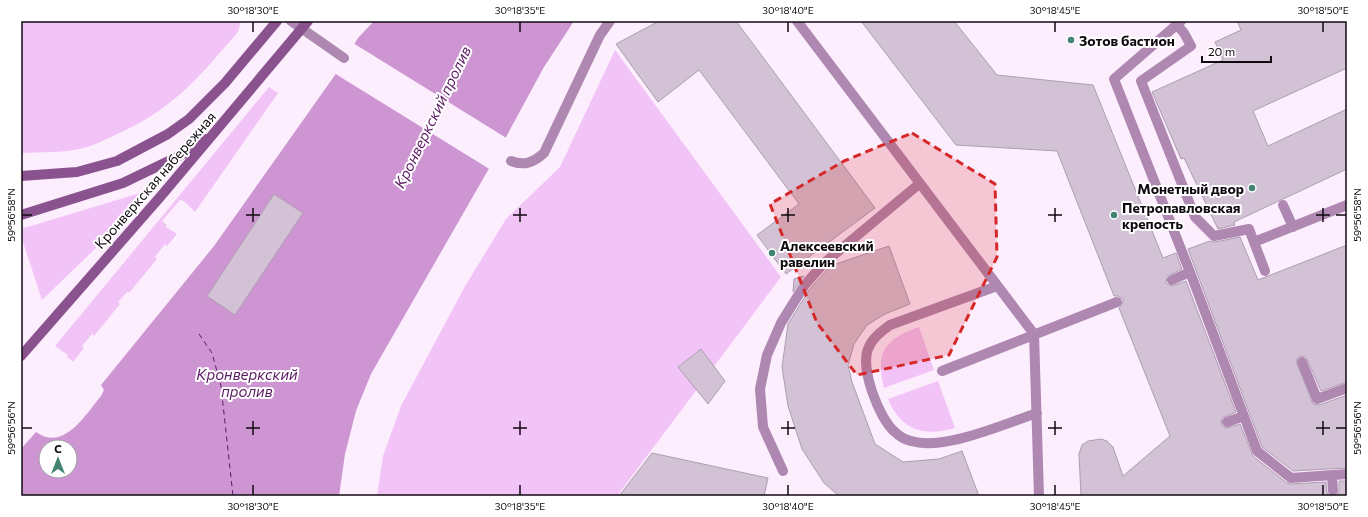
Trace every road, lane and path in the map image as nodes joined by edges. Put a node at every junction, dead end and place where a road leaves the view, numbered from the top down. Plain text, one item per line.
1 (277, 21) edge
2 (291, 21) edge
3 (610, 21) edge
4 (797, 21) edge
5 (1179, 23) edge
6 (305, 25) edge
7 (344, 58) dead end
8 (216, 132) junction
9 (510, 161) dead end
10 (21, 176) edge
11 (919, 184) junction
12 (1283, 205) dead end
13 (1347, 206) edge
14 (21, 215) edge
15 (1293, 227) junction
16 (1254, 242) junction
17 (1265, 271) dead end
18 (1190, 272) junction
19 (1172, 280) dead end
20 (997, 286) junction
21 (1117, 302) dead end
22 (1034, 334) junction
23 (21, 356) edge
24 (1302, 362) dead end
25 (942, 371) dead end
26 (1347, 388) edge
27 (1037, 413) junction
28 (1244, 416) junction
29 (1227, 422) dead end
30 (783, 471) dead end
31 (1347, 474) edge
32 (1332, 475) junction
33 (1333, 491) dead end
34 (1039, 496) edge

1 - 10 main road
2 - 6 lane
3 - 9 lane
4 - 11 lane
5 - 16 lane
5 - 18 lane
6 - 7 lane
6 - 8 main road, Кронверкская набережная
8 - 14 main road
8 - 23 main road, Кронверкская набережная
11 - 20 lane
11 - 30 lane
12 - 15 lane
13 - 15 lane
15 - 16 lane
16 - 17 lane
18 - 19 lane
18 - 28 lane
20 - 22 lane
20 - 27 lane
21 - 22 lane
22 - 25 lane
22 - 27 lane
24 - 26 lane
27 - 34 lane
28 - 29 lane
28 - 32 lane
31 - 32 lane
32 - 33 lane

